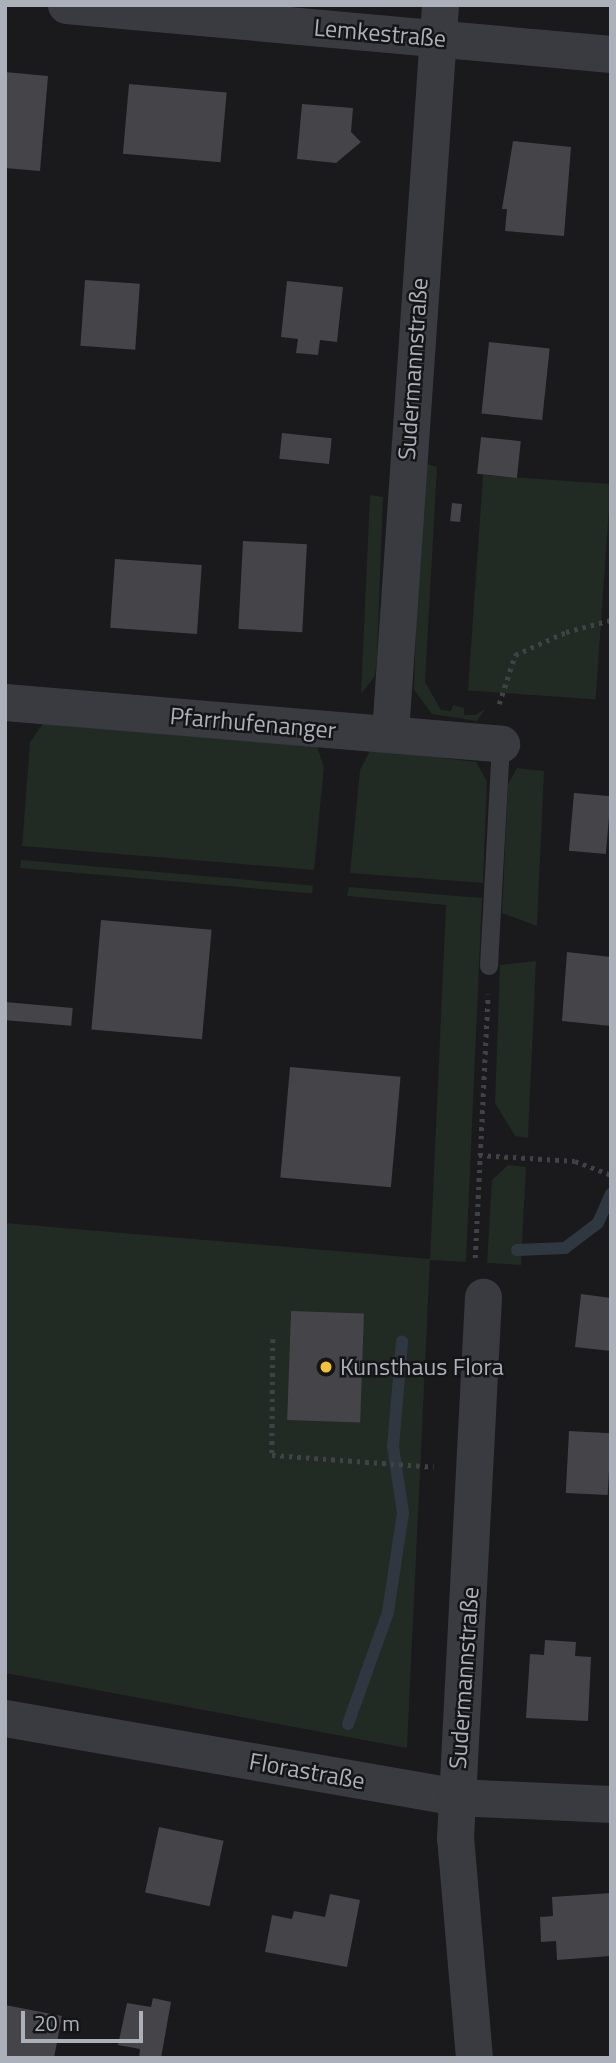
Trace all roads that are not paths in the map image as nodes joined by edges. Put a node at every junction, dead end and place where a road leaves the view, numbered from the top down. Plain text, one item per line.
1 (66, 5) edge
2 (439, 22) edge
3 (611, 54) edge
4 (5, 702) edge
5 (390, 733) junction
6 (496, 743) joint
7 (489, 966) road end
8 (483, 1297) road end
9 (5, 1718) edge
10 (456, 1797) junction
11 (611, 1804) edge
12 (474, 2058) edge

1 - 2 street, Lemkestraße
2 - 3 street, Lemkestraße
2 - 5 street, Sudermannstraße
4 - 5 street, Pfarrhufenanger
5 - 6 street, Pfarrhufenanger
6 - 7 lane
8 - 10 street, Sudermannstraße
9 - 10 street, Florastraße
10 - 11 street, Florastraße
10 - 12 street, Sudermannstraße

